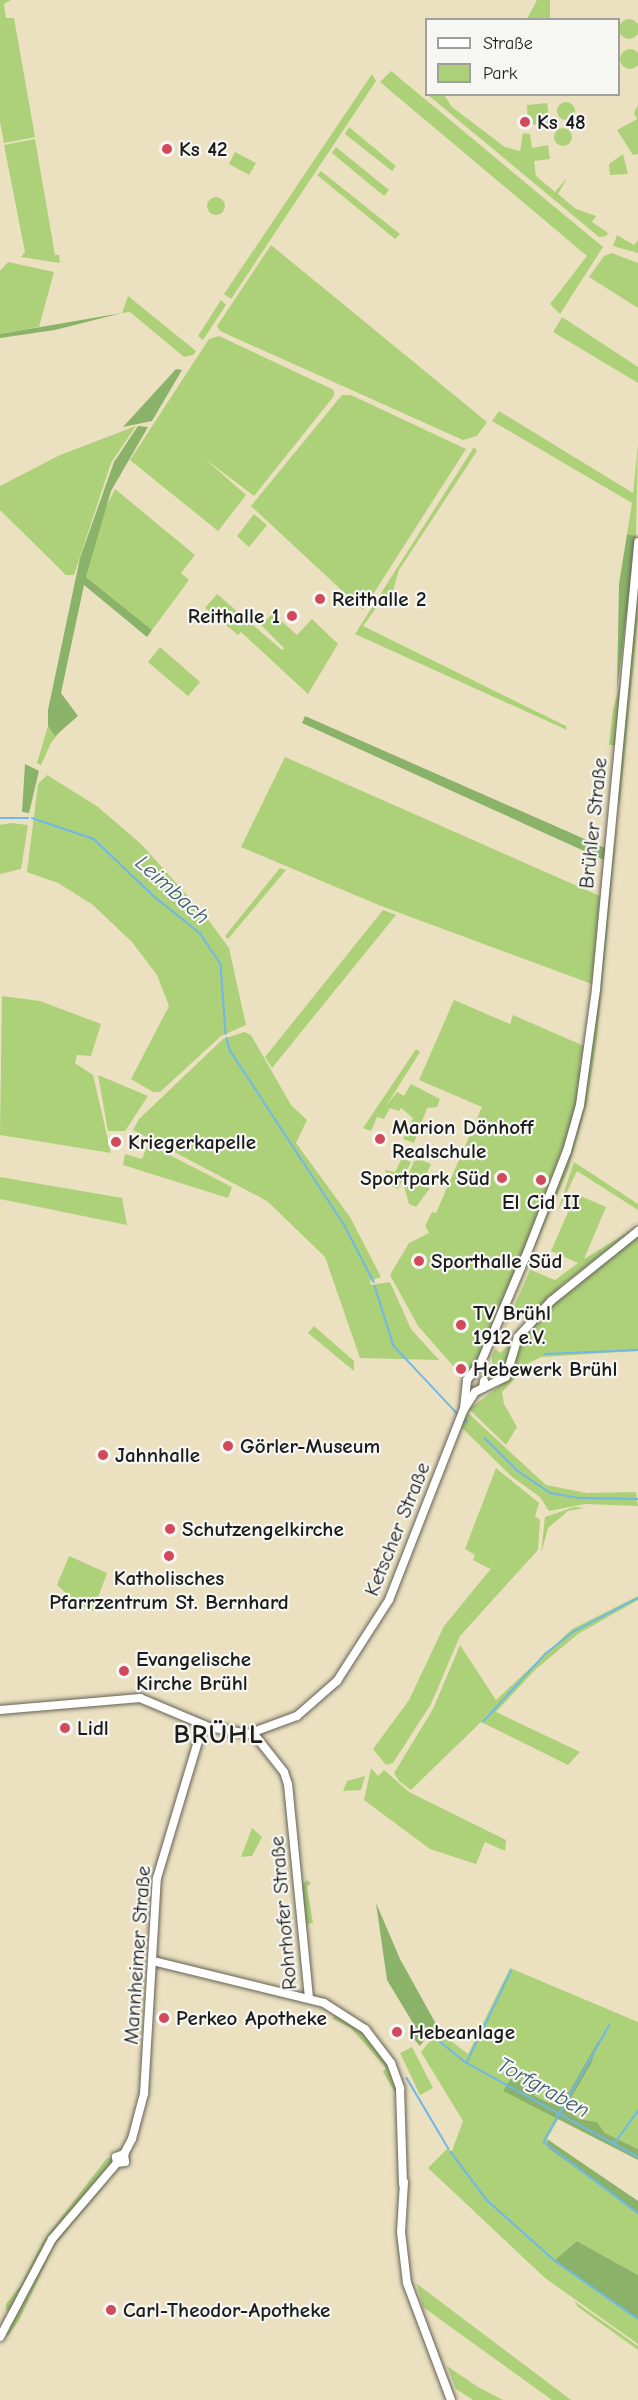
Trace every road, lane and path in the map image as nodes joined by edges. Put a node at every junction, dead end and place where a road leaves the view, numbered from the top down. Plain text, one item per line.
1 (638, 542) edge
2 (638, 1231) edge
3 (477, 1383) junction
4 (0, 1710) edge
5 (203, 1725) junction
6 (254, 1734) junction
7 (153, 1961) junction
8 (309, 1999) junction
9 (0, 2337) edge
10 (451, 2400) edge

1 - 3 main road, Brühler Straße
2 - 3 main road
3 - 6 main road, Ketscher Straße
4 - 5 main road
5 - 6 main road
5 - 7 main road, Mannheimer Straße
6 - 8 main road, Rohrhofer Straße
7 - 8 main road
7 - 9 main road, Mannheimer Straße
8 - 10 main road, Rohrhofer Straße

